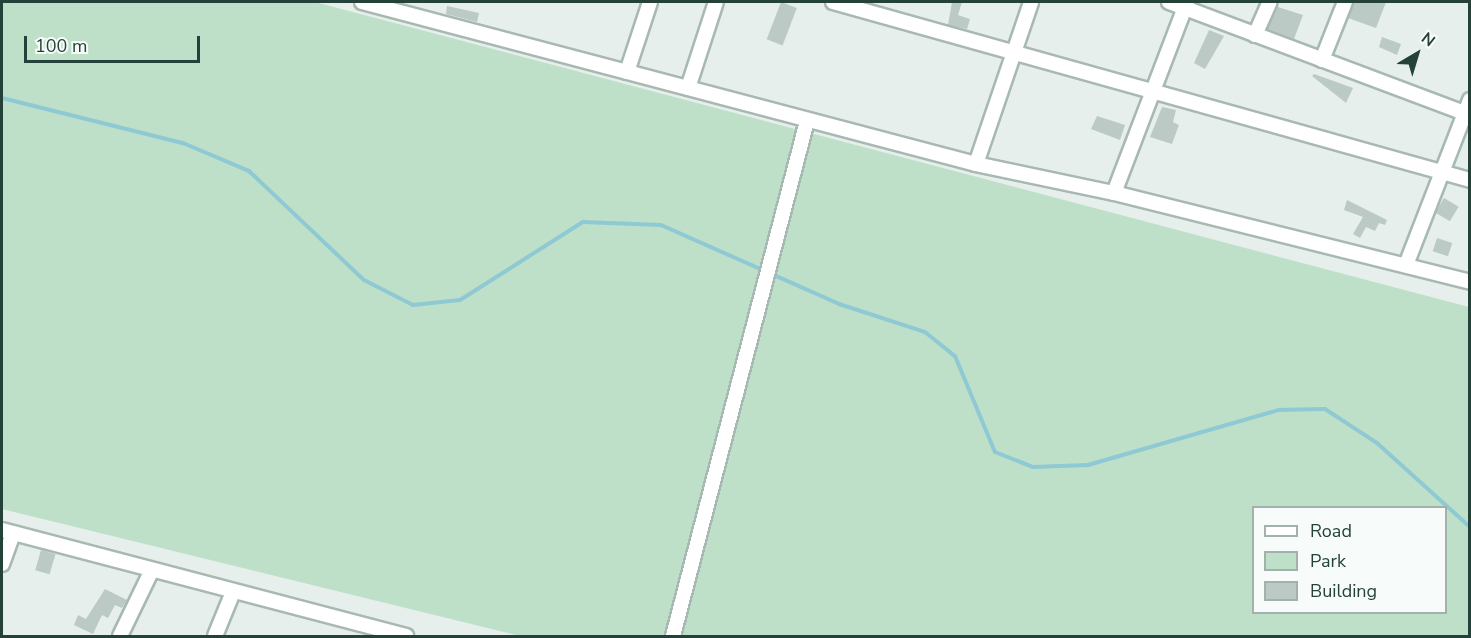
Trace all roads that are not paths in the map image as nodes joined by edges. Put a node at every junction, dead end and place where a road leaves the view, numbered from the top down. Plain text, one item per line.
1 (362, 2) edge
2 (650, 2) edge
3 (716, 2) edge
4 (832, 2) edge
5 (1031, 2) edge
6 (1169, 2) edge
7 (1270, 2) edge
8 (1345, 2) edge
9 (1186, 5) edge
10 (405, 7) edge
11 (1255, 35) junction
12 (1012, 55) junction
13 (1322, 60) junction
14 (627, 72) junction
15 (688, 88) junction
16 (1150, 93) junction
17 (1468, 109) edge
18 (807, 121) junction
19 (976, 164) junction
20 (1441, 172) junction
21 (1470, 180) edge
22 (1114, 193) junction
23 (1406, 265) junction
24 (1470, 282) edge
25 (7, 532) edge
26 (2, 564) edge
27 (151, 572) junction
28 (233, 592) junction
29 (373, 633) edge
30 (120, 636) edge
31 (215, 636) edge
32 (406, 636) edge
33 (673, 636) edge

1 - 10 street
2 - 14 street
3 - 15 street
4 - 12 street
5 - 12 street
6 - 9 street
7 - 11 street
8 - 13 street
9 - 11 street
9 - 16 street
10 - 14 street
11 - 13 street
12 - 16 street
12 - 19 street
13 - 17 street
14 - 15 street
15 - 18 street
16 - 20 street
16 - 22 street
17 - 20 street
18 - 19 street
18 - 33 street
19 - 22 street
20 - 21 street
20 - 23 street
22 - 23 street
23 - 24 street
25 - 26 street
25 - 27 street
27 - 28 street
27 - 30 street
28 - 29 street
28 - 31 street
29 - 32 street

